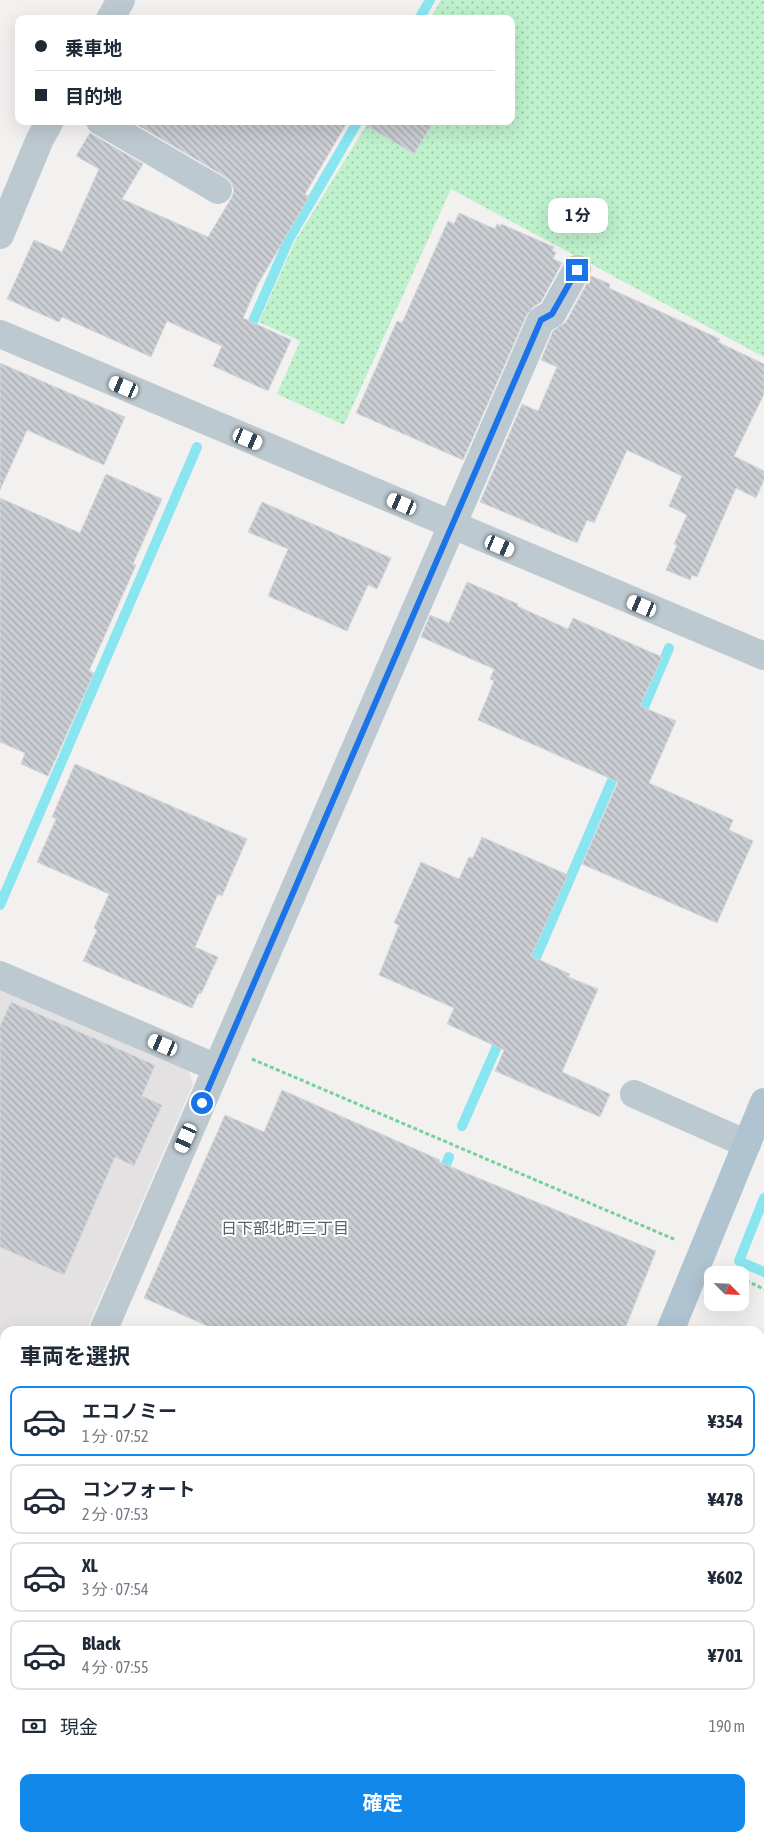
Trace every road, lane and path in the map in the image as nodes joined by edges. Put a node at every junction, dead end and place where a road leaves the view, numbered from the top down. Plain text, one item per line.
1 (122, 0) edge
2 (113, 15) edge
3 (48, 125) edge
4 (107, 125) edge
5 (218, 190) dead end
6 (0, 235) edge
7 (577, 270) dead end
8 (0, 334) edge
9 (453, 526) junction
10 (764, 656) edge
11 (0, 975) edge
12 (221, 1058) junction
13 (634, 1094) dead end
14 (764, 1102) edge
15 (747, 1144) junction
16 (703, 1252) junction
17 (749, 1282) edge
18 (764, 1289) edge
19 (104, 1326) edge
20 (672, 1326) edge

1 - 2 street
3 - 6 street
4 - 5 street
7 - 9 street
8 - 9 street
9 - 10 street
9 - 12 street
11 - 12 street
12 - 16 path
12 - 19 street
13 - 15 street
14 - 15 main road
15 - 16 main road
16 - 20 main road
17 - 18 path

